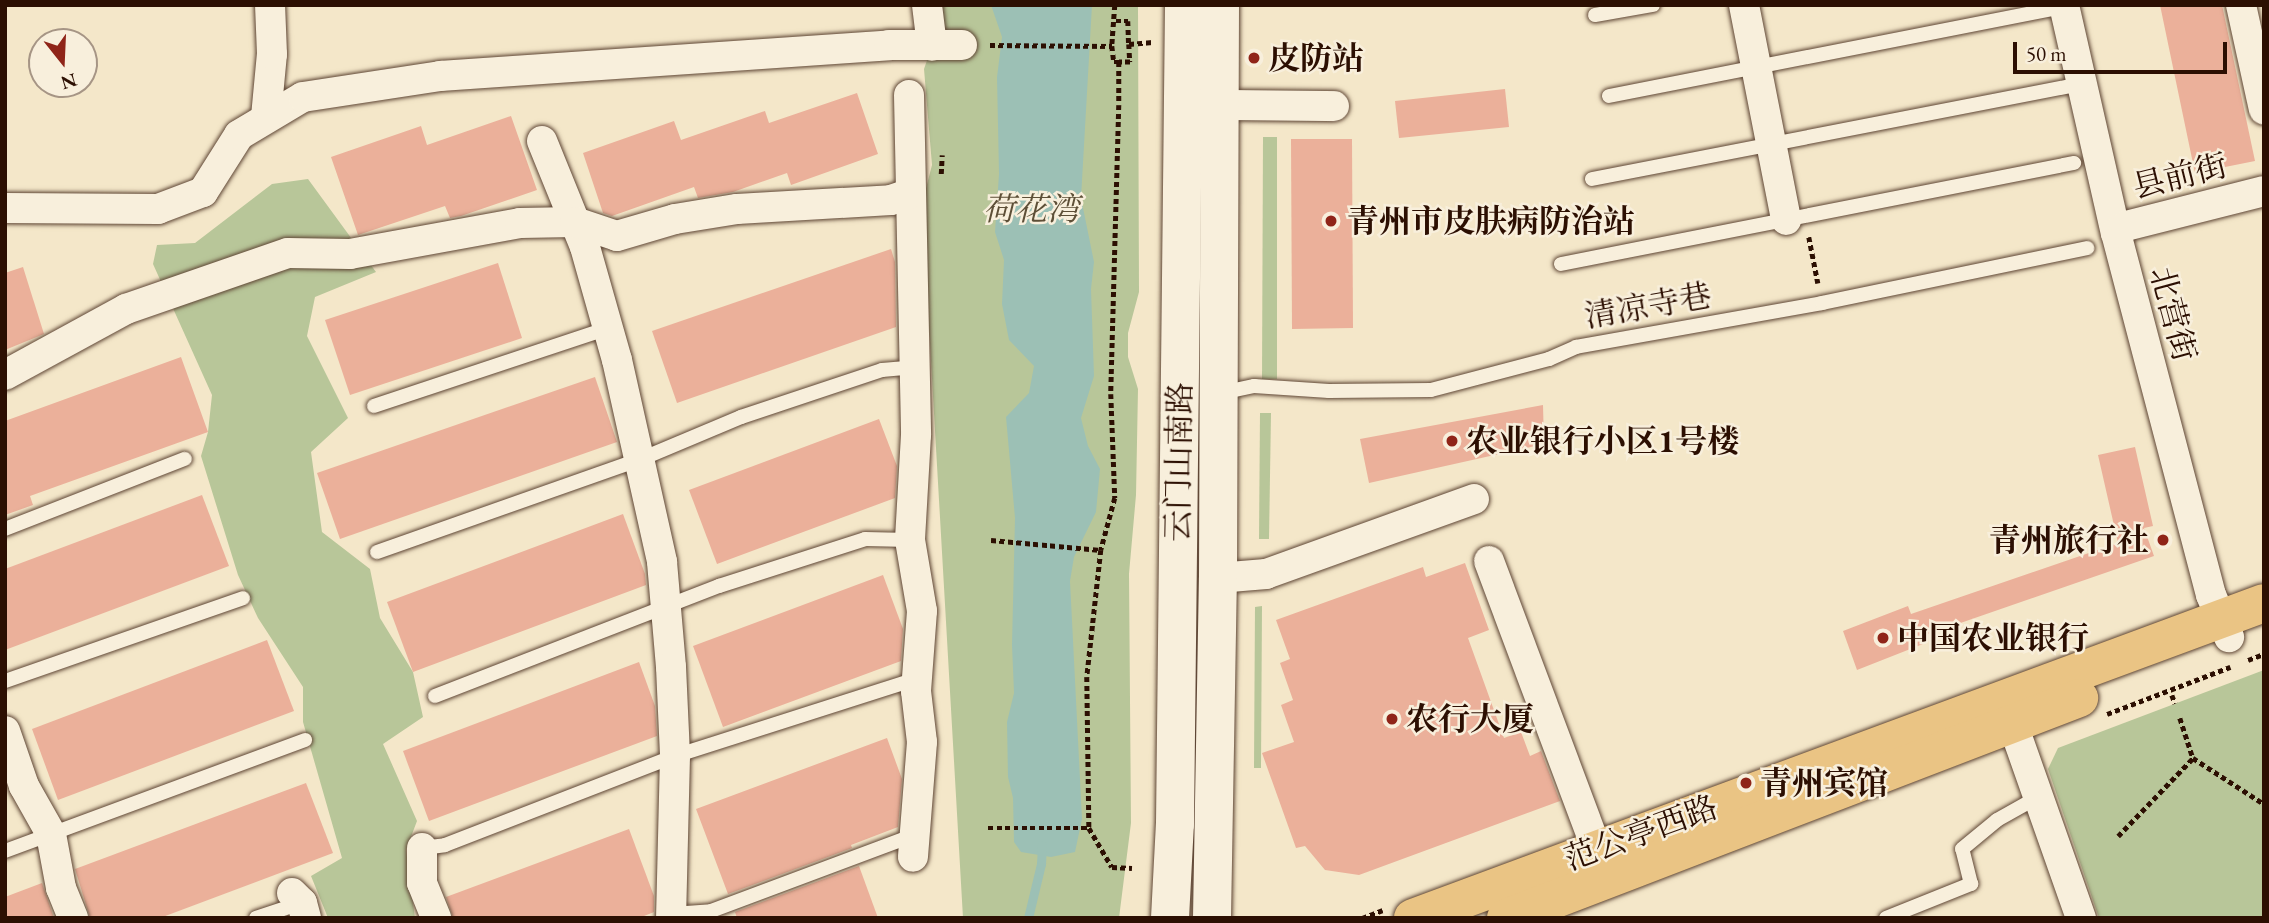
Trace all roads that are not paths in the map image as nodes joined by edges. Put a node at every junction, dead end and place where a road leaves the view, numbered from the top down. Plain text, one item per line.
1 (270, 5) edge
2 (927, 5) edge
3 (1184, 5) edge
4 (1220, 5) edge
5 (1653, 5) edge
6 (1744, 5) edge
7 (2064, 6) edge
8 (2249, 12) edge
9 (1595, 15) dead end
10 (962, 45) road end
11 (932, 46) junction
12 (1756, 66) junction
13 (2081, 84) junction
14 (909, 95) dead end
15 (1609, 96) dead end
16 (1201, 105) junction
17 (1334, 106) dead end
18 (2264, 110) edge
19 (266, 117) junction
20 (542, 141) dead end
21 (1771, 145) junction
22 (2074, 163) dead end
23 (1592, 179) dead end
24 (2264, 191) edge
25 (911, 193) dead end
26 (5, 208) edge
27 (1786, 220) junction
28 (575, 222) junction
29 (2116, 233) junction
30 (2087, 248) dead end
31 (1561, 264) dead end
32 (608, 328) junction
33 (915, 367) junction
34 (5, 375) edge
35 (1220, 393) junction
36 (374, 406) dead end
37 (185, 459) dead end
38 (640, 459) junction
39 (1474, 499) dead end
40 (5, 529) edge
41 (911, 540) junction
42 (377, 552) dead end
43 (1489, 561) dead end
44 (1218, 578) junction
45 (243, 598) dead end
46 (2264, 603) edge
47 (666, 608) junction
48 (2264, 625) edge
49 (2225, 628) junction
50 (916, 679) junction
51 (5, 681) edge
52 (435, 696) dead end
53 (2013, 725) junction
54 (5, 731) edge
55 (305, 740) dead end
56 (675, 756) junction
57 (2038, 797) junction
58 (51, 834) junction
59 (913, 846) joint
60 (422, 848) joint
61 (1597, 850) junction
62 (5, 851) edge
63 (300, 904) edge
64 (671, 916) edge
65 (73, 918) edge
66 (256, 918) edge
67 (436, 918) edge
68 (1170, 918) edge
69 (1212, 918) edge
70 (1413, 918) edge
71 (1506, 918) edge
72 (1886, 918) edge
73 (2081, 918) edge

1 - 19 street
2 - 11 street
3 - 16 main road, 云门山南路
4 - 16 main road, 云门山南路
5 - 9 lane
6 - 12 street
7 - 12 lane
7 - 13 street, 北营街
8 - 18 street
10 - 11 street
11 - 19 street
12 - 15 lane
12 - 21 street
13 - 21 lane
13 - 29 street, 北营街
14 - 33 street
16 - 17 street
16 - 35 main road, 云门山南路
16 - 68 main road, 云门山南路
19 - 26 street
20 - 28 street
21 - 23 lane
21 - 27 street
22 - 27 lane
24 - 29 street, 县前街
25 - 28 street
27 - 31 lane
28 - 32 street
28 - 34 street
29 - 49 street, 北营街
30 - 35 lane, 清凉寺巷
32 - 36 lane
32 - 38 street
33 - 38 lane
33 - 41 street
35 - 44 main road, 云门山南路
37 - 40 lane
38 - 42 lane
38 - 47 street
39 - 44 street
41 - 47 lane
41 - 50 street
43 - 61 street
44 - 69 main road, 云门山南路
45 - 51 lane
46 - 49 main road, 范公亭西路
47 - 52 lane
47 - 56 street
48 - 49 main road, 范公亭西路
49 - 53 main road, 范公亭西路
49 - 61 main road, 范公亭西路
50 - 56 lane
50 - 59 street
53 - 57 street
53 - 71 main road, 范公亭西路
54 - 58 street
55 - 58 lane
56 - 60 lane
56 - 64 street
57 - 72 lane
57 - 73 street
58 - 62 lane
58 - 65 street
59 - 64 lane
60 - 67 street
61 - 70 main road, 范公亭西路
63 - 66 lane

